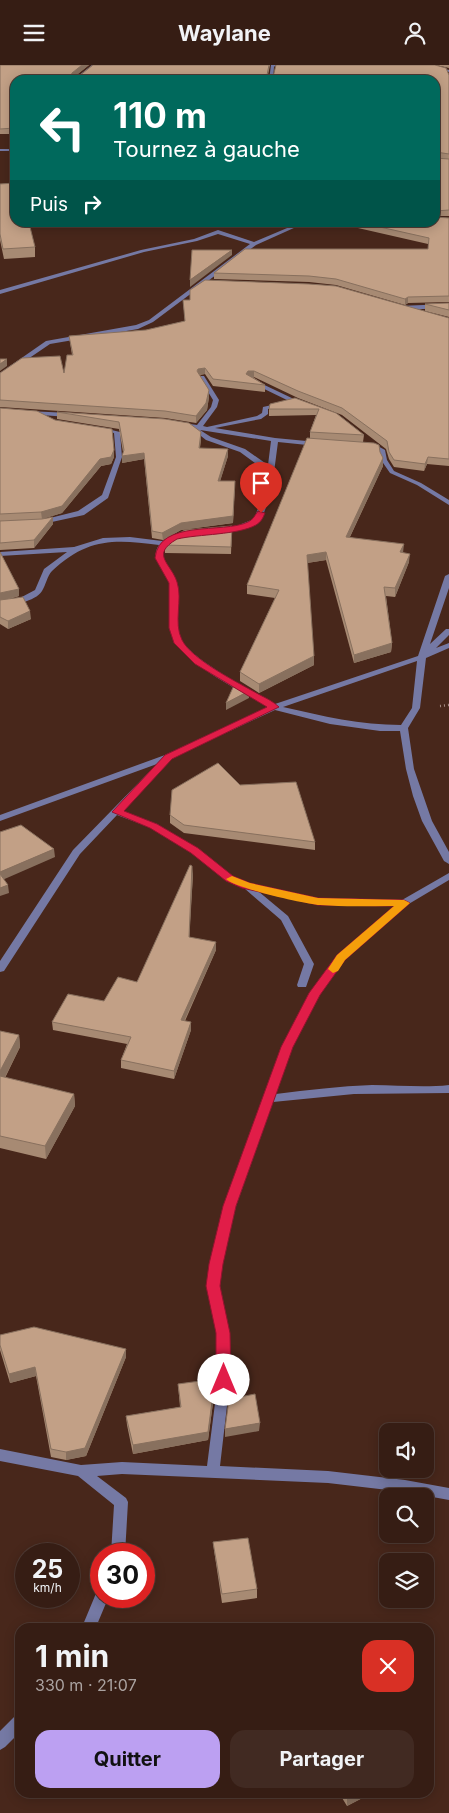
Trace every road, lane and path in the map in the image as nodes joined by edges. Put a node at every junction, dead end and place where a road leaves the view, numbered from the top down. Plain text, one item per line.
1 (95, 65) edge
2 (424, 65) edge
3 (449, 71) edge
4 (82, 75) edge
5 (293, 227) edge
6 (254, 244) junction
7 (203, 282) junction
8 (212, 283) edge
9 (0, 292) edge
10 (390, 305) edge
11 (449, 306) edge
12 (398, 308) junction
13 (418, 314) edge
14 (0, 376) edge
15 (202, 377) edge
16 (251, 380) edge
17 (294, 401) junction
18 (303, 405) edge
19 (18, 412) edge
20 (35, 413) junction
21 (73, 415) edge
22 (56, 423) edge
23 (174, 424) edge
24 (198, 427) junction
25 (91, 428) edge
26 (362, 437) edge
27 (275, 440) junction
28 (328, 445) edge
29 (356, 446) edge
30 (376, 447) junction
31 (270, 471) junction
32 (449, 503) edge
33 (34, 523) edge
34 (211, 532) edge
35 (191, 533) edge
36 (164, 544) junction
37 (75, 549) junction
38 (0, 554) edge
39 (449, 576) edge
40 (0, 605) edge
41 (449, 631) edge
42 (449, 645) edge
43 (422, 657) junction
44 (274, 707) junction
45 (404, 728) junction
46 (168, 757) junction
47 (117, 812) junction
48 (0, 818) edge
49 (449, 861) edge
50 (449, 876) edge
51 (246, 885) junction
52 (404, 903) junction
53 (0, 969) edge
54 (302, 985) dead end
55 (449, 1089) edge
56 (268, 1099) junction
57 (0, 1455) edge
58 (81, 1471) junction
59 (213, 1471) junction
60 (449, 1494) edge
61 (119, 1543) edge
62 (97, 1608) edge
63 (91, 1623) edge
64 (15, 1726) edge
65 (0, 1742) edge

1 - 4 street
2 - 3 street
5 - 6 street
6 - 7 street
6 - 9 street
7 - 8 street
7 - 14 street
10 - 12 street
11 - 12 street
12 - 13 street
15 - 24 street
16 - 17 street
17 - 18 street
17 - 24 street
19 - 20 street
20 - 21 street
20 - 22 street
23 - 24 street
24 - 27 street
24 - 31 street
25 - 33 street
26 - 30 street
27 - 28 street
27 - 31 street
29 - 30 street
30 - 32 street
31 - 34 street
35 - 36 street
36 - 37 street
36 - 44 street
37 - 38 street
37 - 40 street
39 - 43 street
41 - 43 street
42 - 43 street
43 - 44 street
43 - 45 street
44 - 45 street
44 - 46 street
45 - 49 street
46 - 47 street
46 - 48 street
47 - 51 street
47 - 53 street
50 - 52 street
51 - 52 street
51 - 54 street
52 - 56 street
55 - 56 street
56 - 59 street
57 - 58 street
58 - 59 street
58 - 61 street
59 - 60 street
62 - 63 street
64 - 65 street

